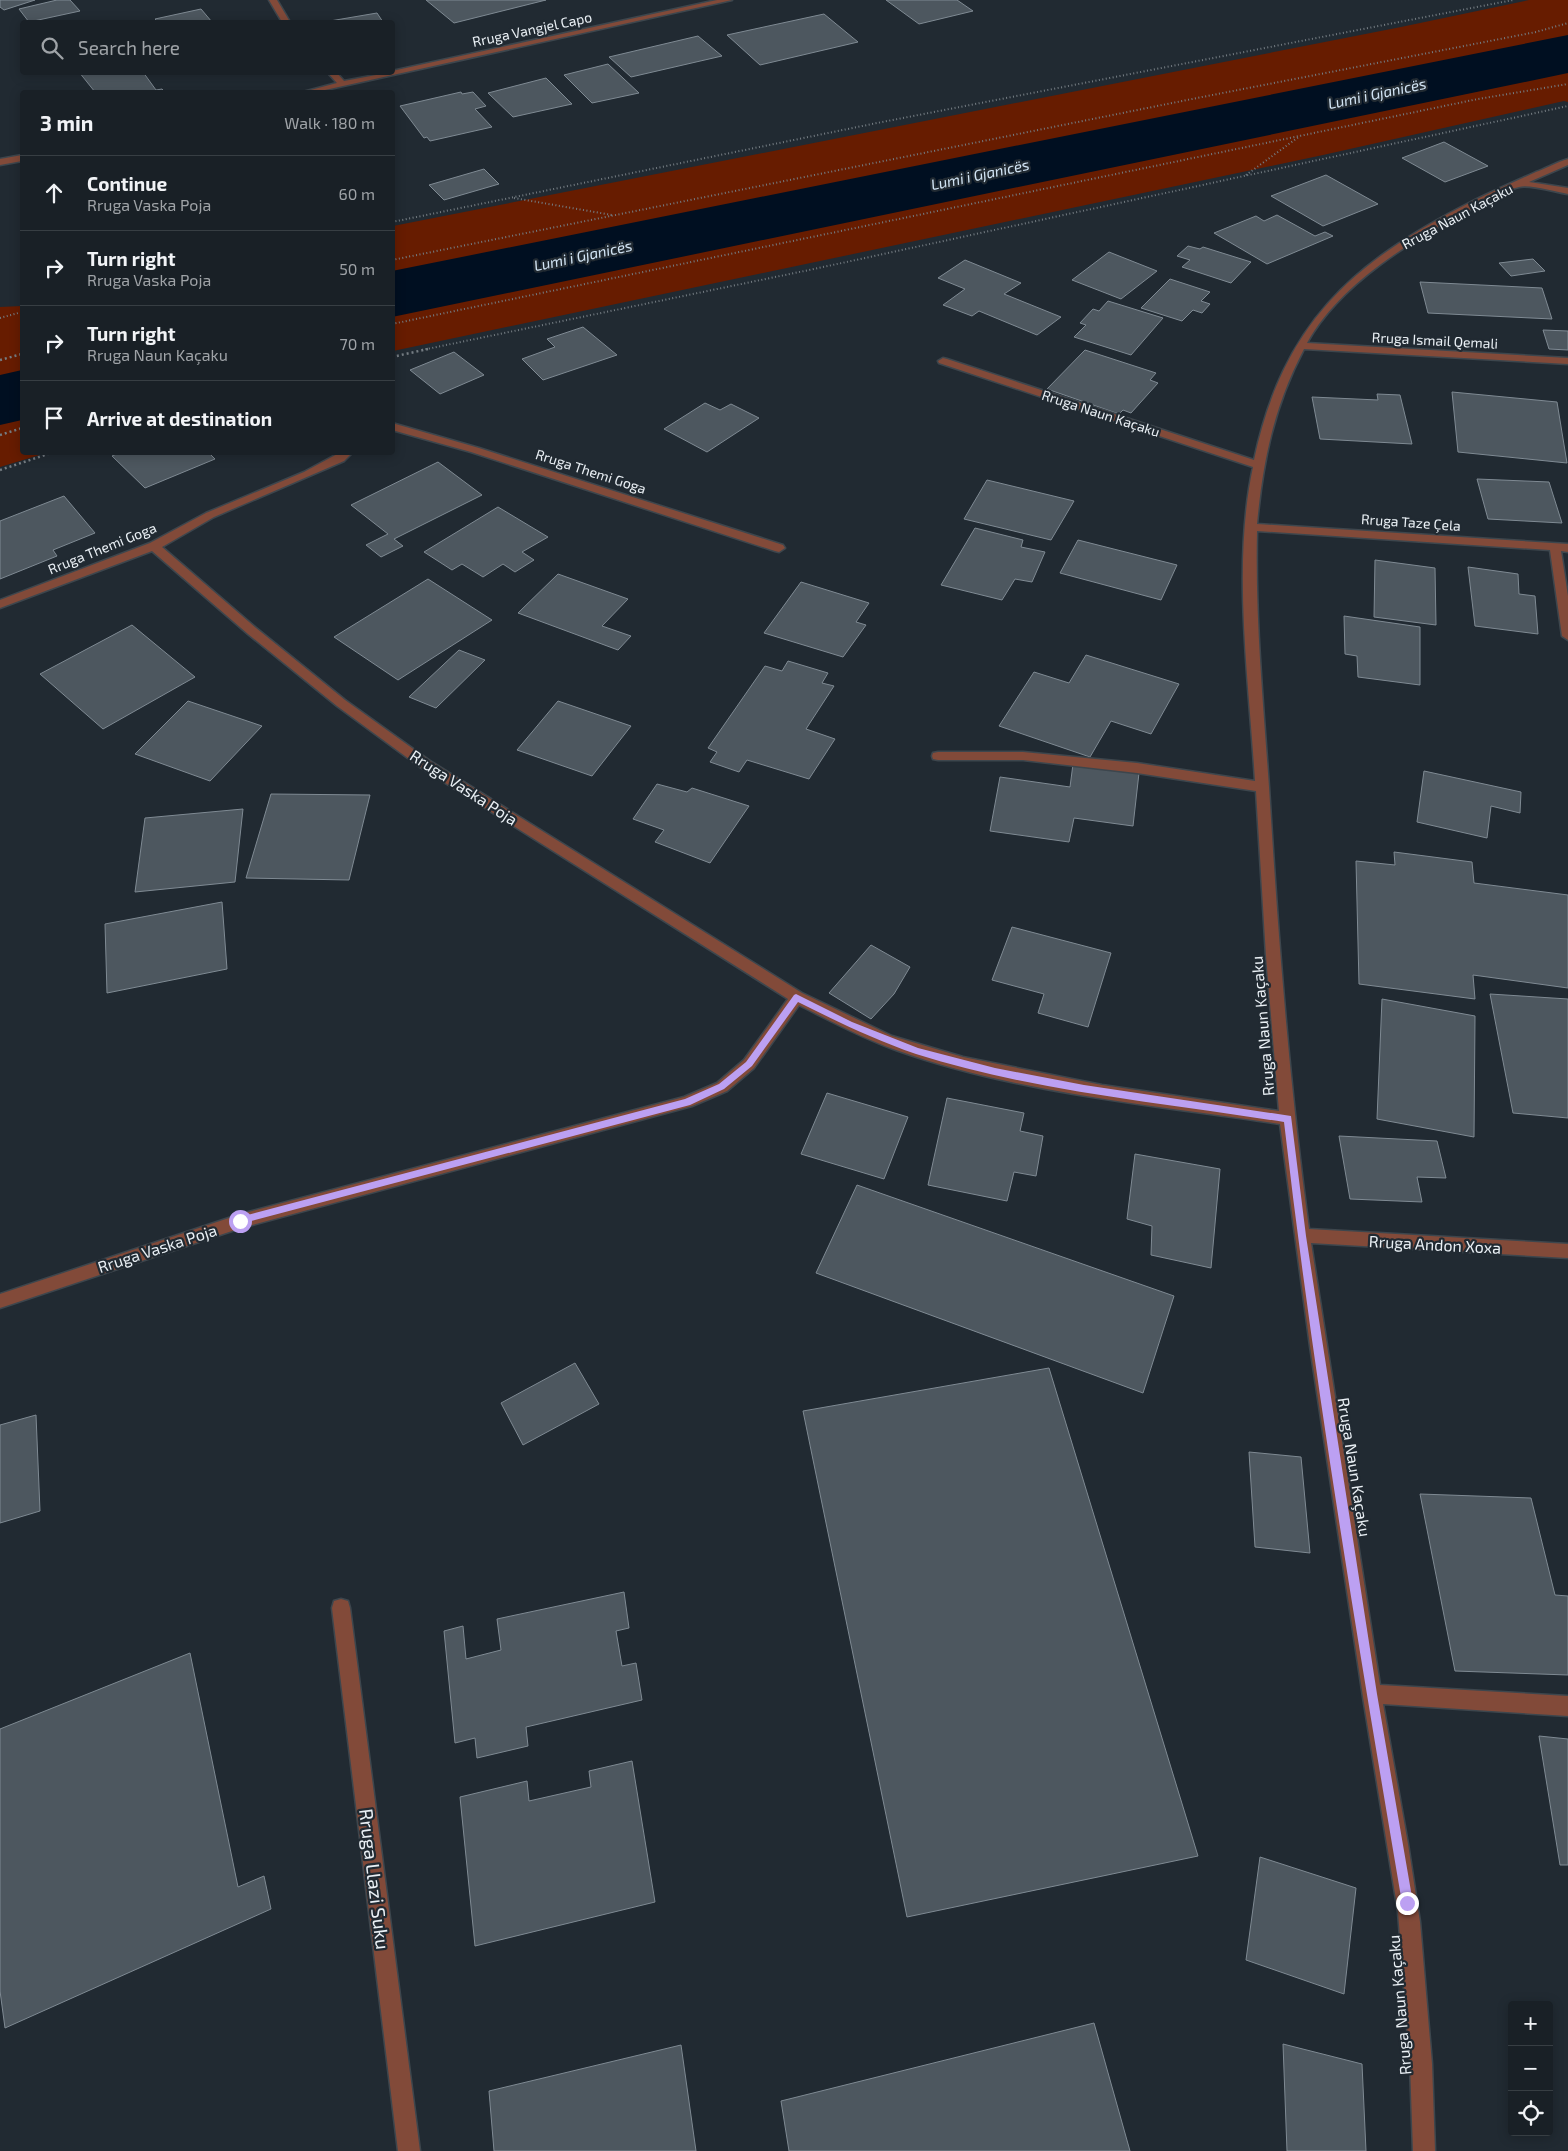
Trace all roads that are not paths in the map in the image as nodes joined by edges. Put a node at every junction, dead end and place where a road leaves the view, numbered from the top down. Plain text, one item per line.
1 (273, 0) edge
2 (728, 0) edge
3 (285, 20) edge
4 (395, 72) edge
5 (334, 75) edge
6 (383, 75) edge
7 (342, 84) junction
8 (316, 90) edge
9 (20, 158) edge
10 (0, 162) edge
11 (1568, 162) edge
12 (1518, 183) junction
13 (1568, 191) edge
14 (1300, 346) junction
15 (943, 361) dead end
16 (1568, 361) edge
17 (395, 427) edge
18 (345, 455) edge
19 (1259, 465) junction
20 (1252, 527) junction
21 (154, 546) junction
22 (779, 548) dead end
23 (1555, 548) junction
24 (1568, 548) edge
25 (0, 604) edge
26 (1568, 636) edge
27 (938, 756) dead end
28 (1262, 787) junction
29 (796, 997) junction
30 (1288, 1119) junction
31 (1302, 1236) junction
32 (1568, 1251) edge
33 (0, 1300) edge
34 (341, 1608) dead end
35 (1372, 1694) junction
36 (1568, 1706) edge
37 (409, 2151) edge
38 (1424, 2151) edge

1 - 3 street
2 - 4 street, Rruga Vangjel Capo
5 - 7 street
6 - 7 street, Rruga Vangjel Capo
7 - 8 street, Rruga Vangjel Capo
9 - 10 street
11 - 12 street, Rruga Naun Kaçaku
12 - 13 street
12 - 14 street, Rruga Naun Kaçaku
14 - 16 street, Rruga Ismail Qemali
14 - 19 street, Rruga Naun Kaçaku
15 - 19 street, Rruga Naun Kaçaku
17 - 22 street, Rruga Themi Goga
18 - 21 street, Rruga Themi Goga
19 - 20 street, Rruga Naun Kaçaku
20 - 23 street, Rruga Taze Çela
20 - 28 street, Rruga Naun Kaçaku
21 - 25 street, Rruga Themi Goga
21 - 29 street, Rruga Vaska Poja
23 - 24 street, Rruga Taze Çela
23 - 26 street
27 - 28 street
28 - 30 street, Rruga Naun Kaçaku
29 - 30 street, Rruga Vaska Poja
29 - 33 street, Rruga Vaska Poja
30 - 31 street, Rruga Naun Kaçaku
31 - 32 street, Rruga Andon Xoxa
31 - 35 street, Rruga Naun Kaçaku
34 - 37 street, Rruga Llazi Suku
35 - 36 street
35 - 38 street, Rruga Naun Kaçaku

